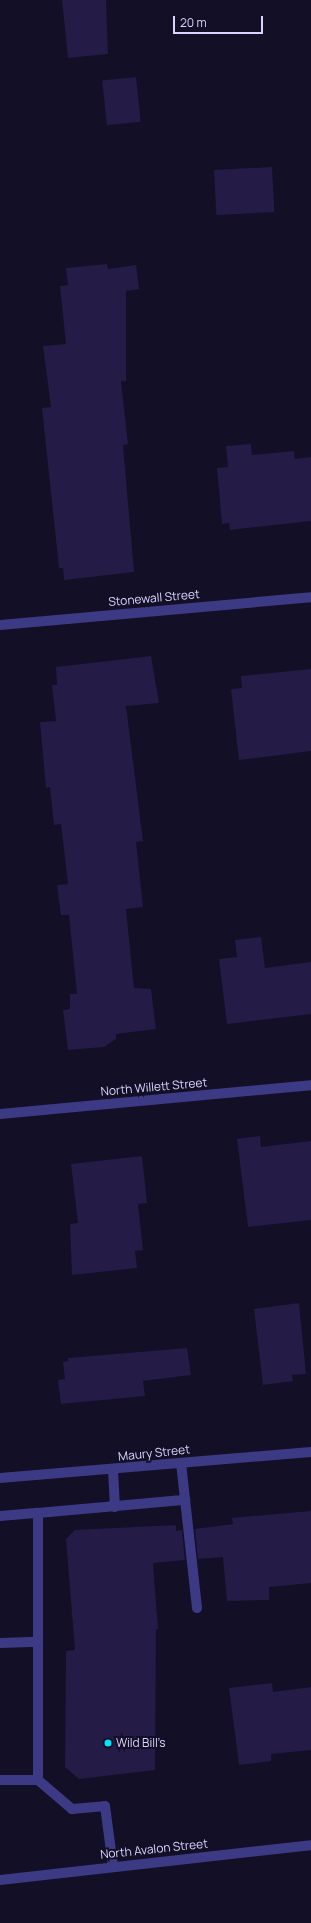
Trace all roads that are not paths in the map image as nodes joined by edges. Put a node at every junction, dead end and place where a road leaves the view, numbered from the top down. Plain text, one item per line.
1 (311, 597) edge
2 (0, 625) edge
3 (311, 1085) edge
4 (0, 1114) edge
5 (311, 1452) edge
6 (181, 1463) junction
7 (113, 1470) junction
8 (0, 1478) edge
9 (185, 1500) junction
10 (115, 1507) junction
11 (38, 1513) junction
12 (0, 1516) edge
13 (197, 1608) dead end
14 (38, 1642) junction
15 (0, 1643) edge
16 (0, 1780) edge
17 (38, 1780) junction
18 (311, 1845) edge
19 (113, 1866) junction
20 (0, 1880) edge

1 - 2 street, Stonewall Street
3 - 4 street, North Willett Street
5 - 6 street, Maury Street
6 - 7 street, Maury Street
6 - 9 street
7 - 8 street, Maury Street
7 - 10 street
9 - 10 street
9 - 13 street
10 - 11 street
11 - 12 street
11 - 14 street
14 - 15 street
14 - 17 street
16 - 17 street
17 - 19 street
18 - 19 street, North Avalon Street
19 - 20 street, North Avalon Street

